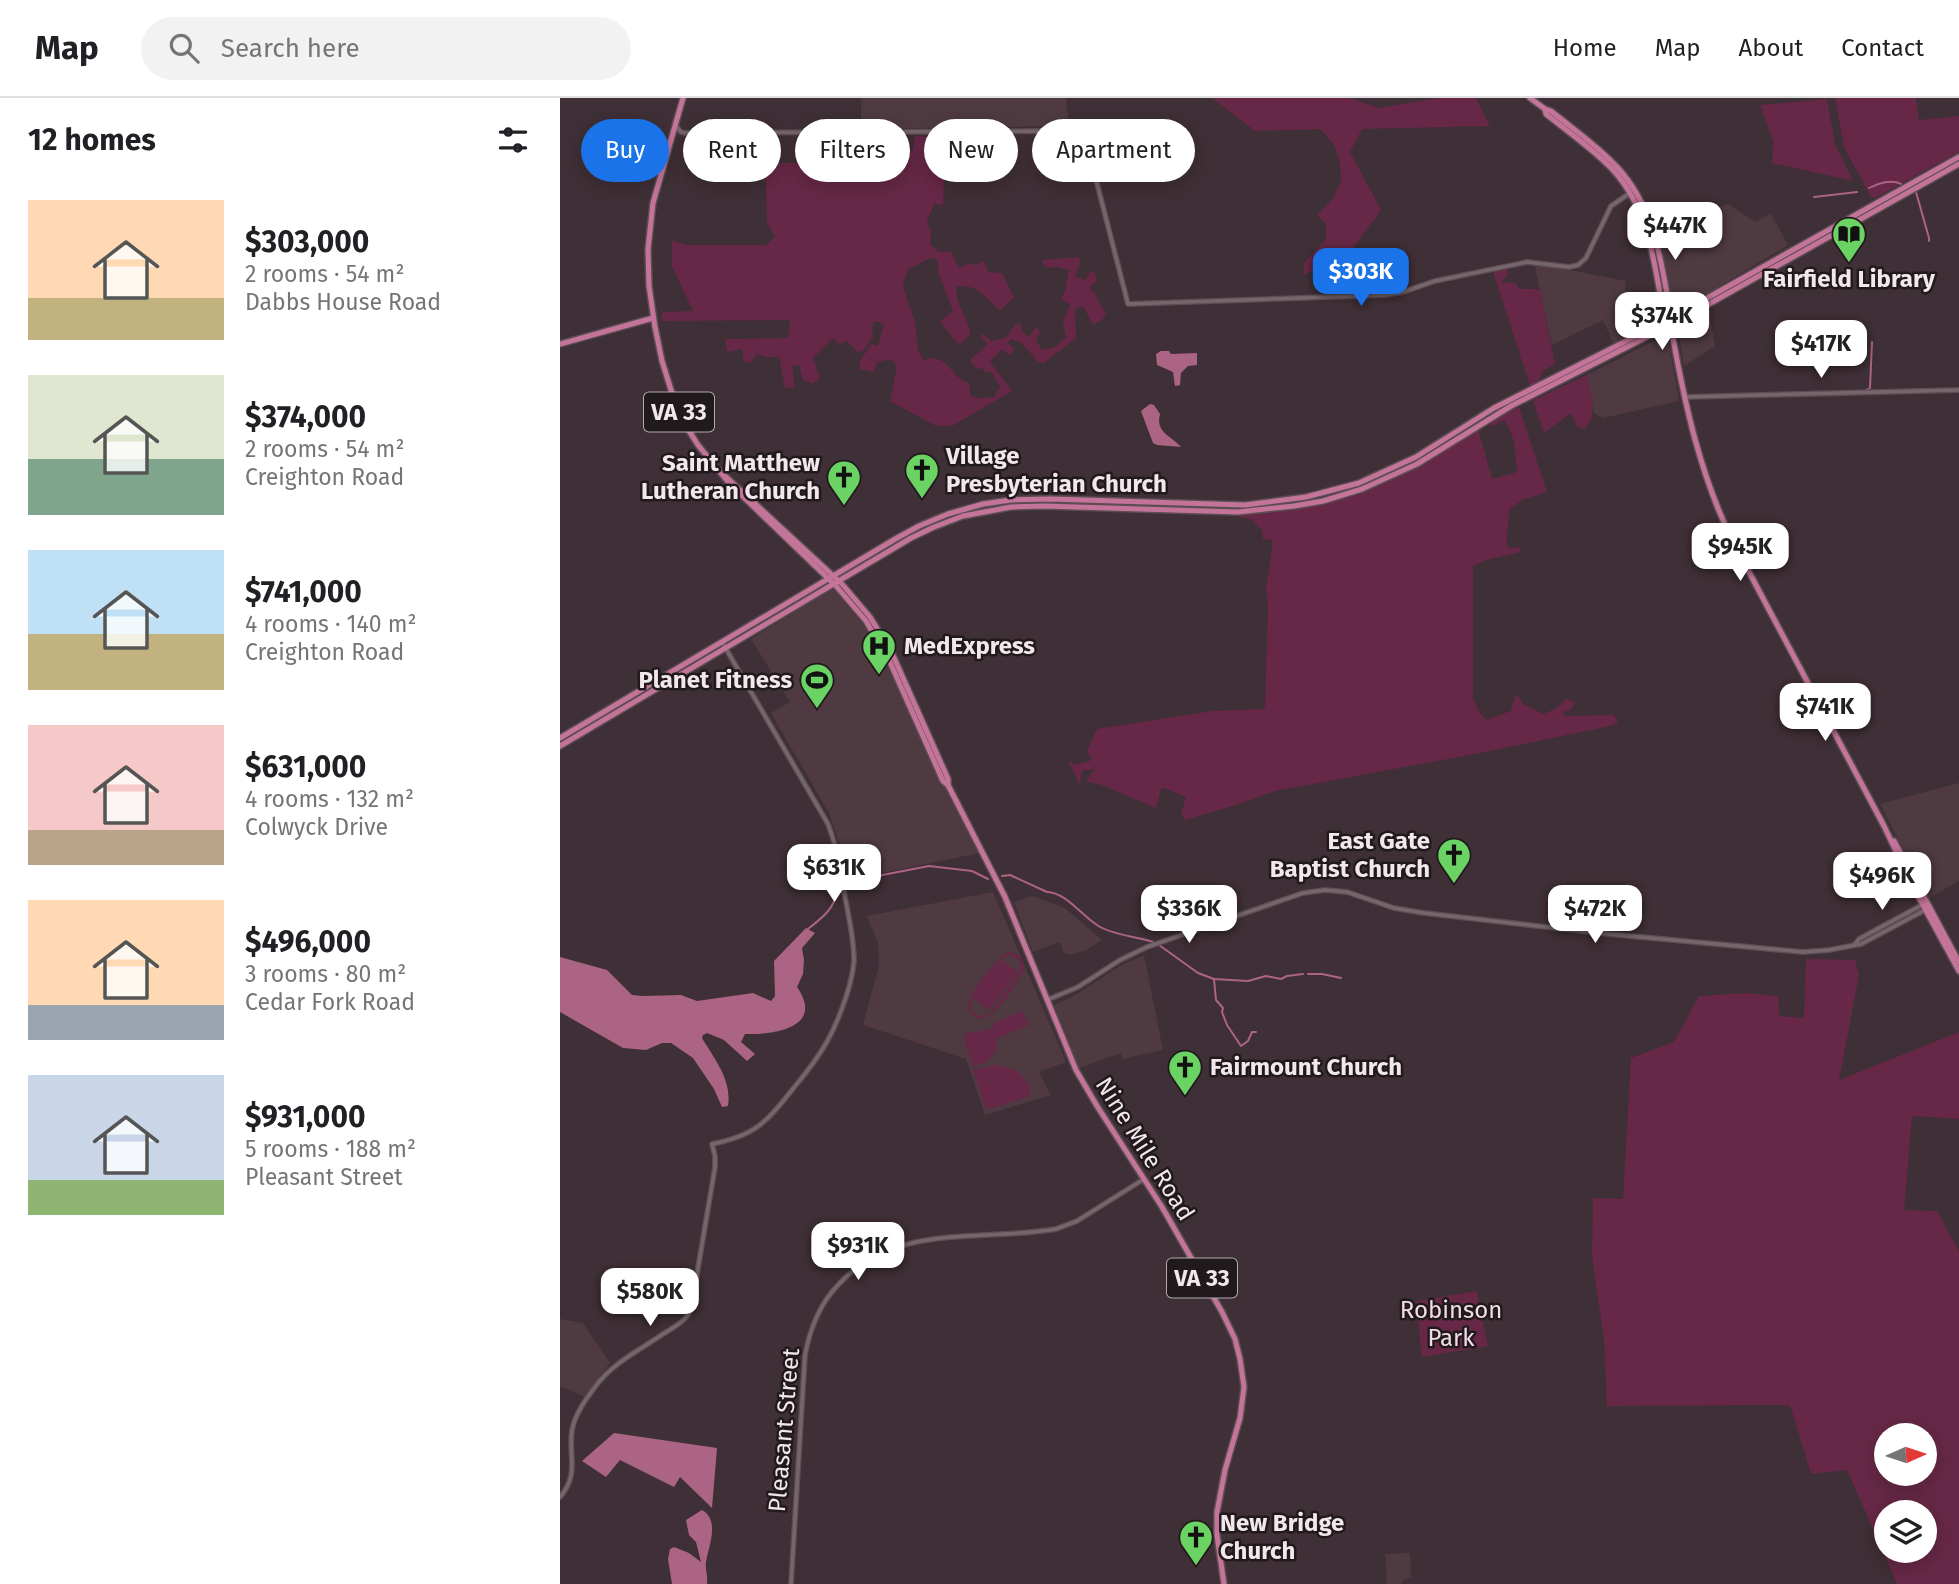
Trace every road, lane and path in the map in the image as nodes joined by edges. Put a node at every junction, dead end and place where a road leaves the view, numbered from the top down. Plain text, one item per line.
1 (684, 98) edge
2 (1530, 98) edge
3 (675, 125) junction
4 (1959, 157) edge
5 (1959, 164) edge
6 (1632, 191) junction
7 (653, 318) junction
8 (1669, 323) junction
9 (560, 344) edge
10 (1959, 390) edge
11 (1685, 397) junction
12 (834, 580) junction
13 (781, 607) junction
14 (773, 620) junction
15 (723, 645) junction
16 (560, 738) edge
17 (560, 746) edge
18 (1926, 906) junction
19 (1959, 962) edge
20 (1959, 971) edge
21 (1047, 1000) junction
22 (1144, 1179) junction
23 (560, 1497) edge
24 (791, 1584) edge
25 (1223, 1584) edge

1 - 3 main road, Nine Mile Road / VA 33
2 - 6 main road
3 - 6 street
3 - 7 main road, Nine Mile Road / VA 33
4 - 8 main road
5 - 8 main road
6 - 8 main road
7 - 9 main road
7 - 12 main road, Nine Mile Road / VA 33
8 - 11 main road
8 - 12 main road
10 - 11 street
11 - 18 main road
12 - 13 main road
12 - 14 main road
12 - 21 main road, Nine Mile Road / VA 33
13 - 14 main road
13 - 15 main road
14 - 15 main road
15 - 16 main road
15 - 17 main road
15 - 23 street
18 - 19 main road
18 - 20 main road
18 - 21 street
21 - 22 main road, Nine Mile Road / VA 33
22 - 24 street, Pleasant Street
22 - 25 main road, Nine Mile Road / VA 33

